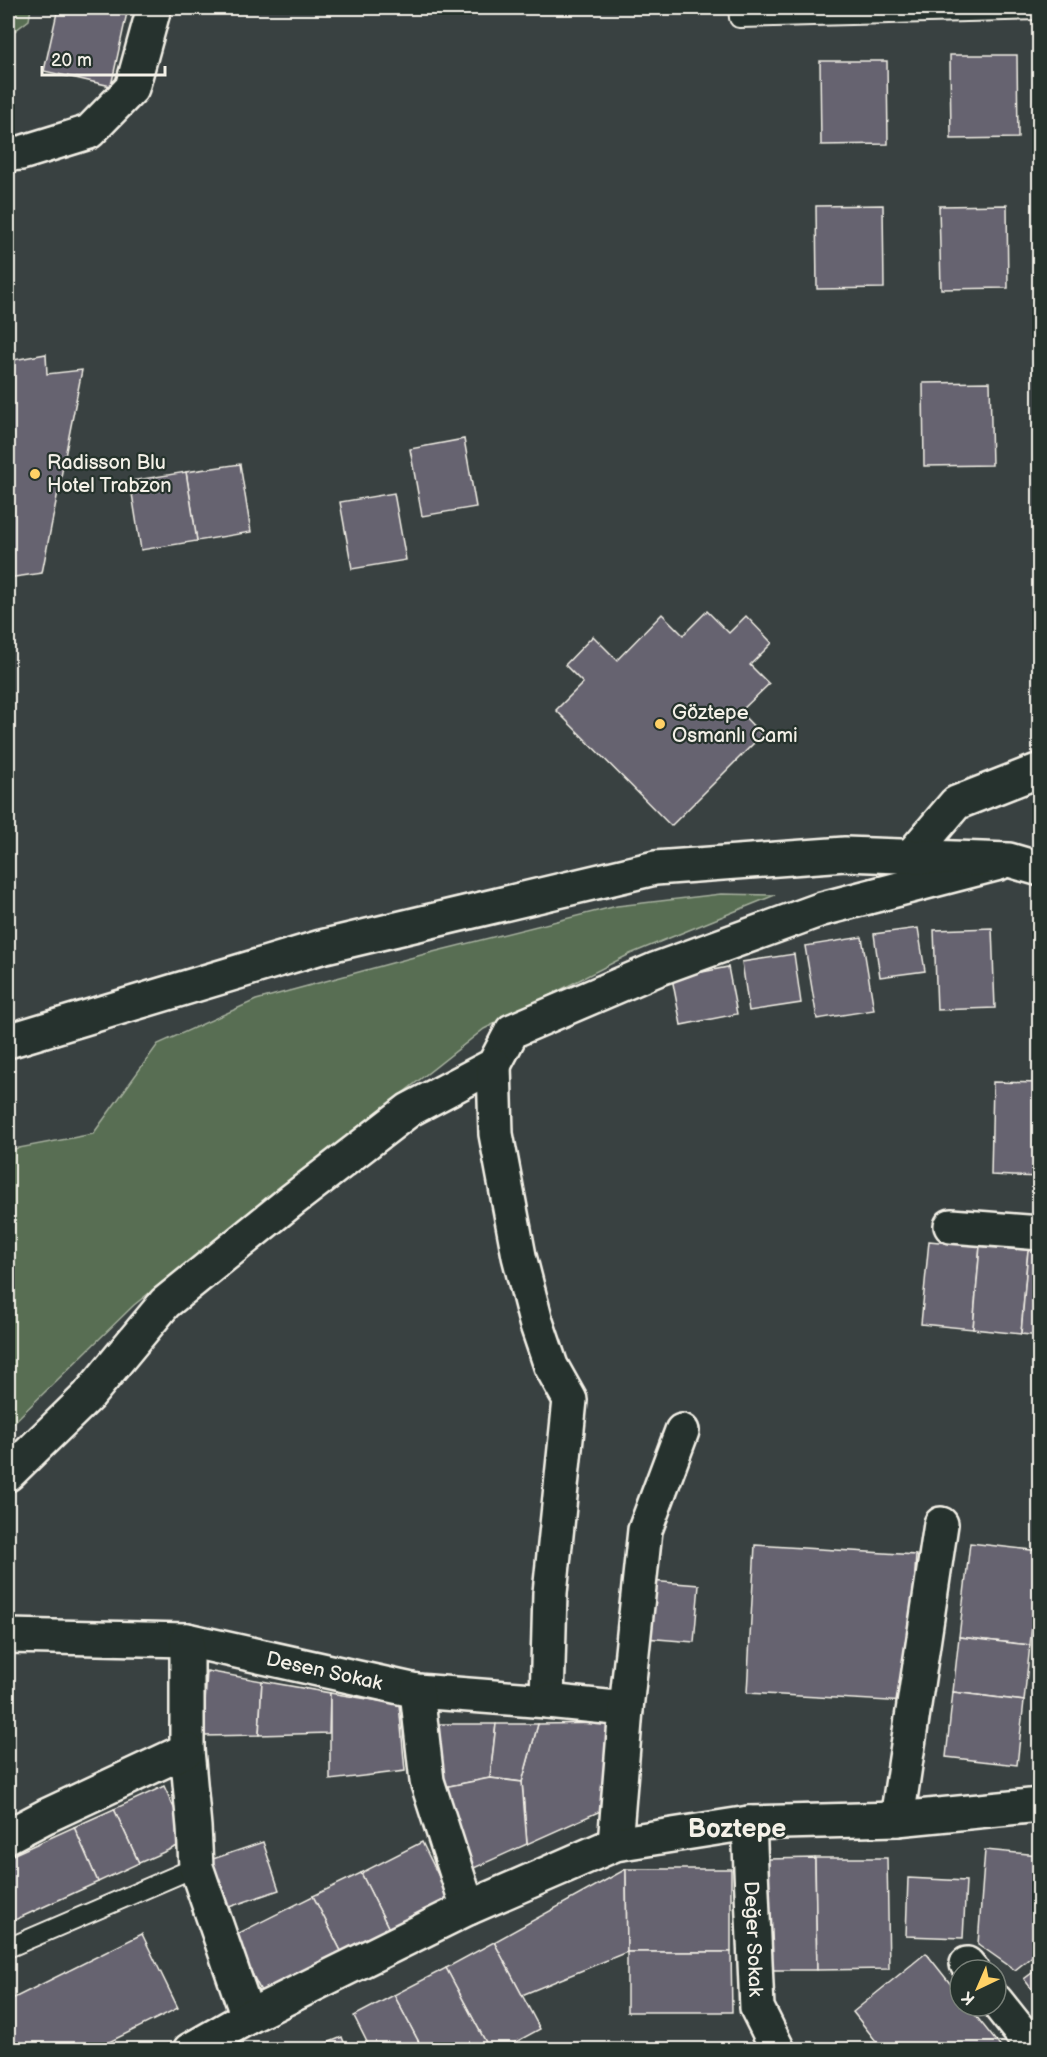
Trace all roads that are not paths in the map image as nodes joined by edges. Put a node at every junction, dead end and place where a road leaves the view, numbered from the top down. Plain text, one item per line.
1 (154, 8) edge
2 (738, 8) edge
3 (1040, 10) edge
4 (8, 154) edge
5 (1040, 770) edge
6 (911, 856) junction
7 (1024, 864) edge
8 (8, 1041) edge
9 (494, 1065) junction
10 (951, 1226) dead end
11 (1040, 1233) edge
12 (682, 1431) dead end
13 (8, 1474) edge
14 (941, 1524) dead end
15 (8, 1636) edge
16 (187, 1640) junction
17 (417, 1692) junction
18 (547, 1701) junction
19 (626, 1709) junction
20 (187, 1750) junction
21 (1040, 1793) edge
22 (1039, 1805) edge
23 (897, 1819) junction
24 (749, 1824) junction
25 (8, 1836) edge
26 (615, 1844) junction
27 (195, 1868) junction
28 (468, 1908) junction
29 (8, 1948) edge
30 (1008, 2016) edge
31 (248, 2017) junction
32 (190, 2049) edge
33 (764, 2049) edge
34 (778, 2049) edge
35 (1035, 2049) edge

1 - 4 street
2 - 3 lane
5 - 6 street
6 - 7 street
6 - 8 street
7 - 9 street
9 - 13 street
9 - 18 street
10 - 11 street
12 - 19 street
14 - 23 street
15 - 16 street, Desen Sokak
16 - 17 street, Desen Sokak
16 - 20 street
17 - 18 street, Desen Sokak
17 - 28 street
18 - 19 street, Desen Sokak
19 - 26 street
20 - 25 street
20 - 27 street
21 - 22 street
22 - 23 street
23 - 24 street
24 - 26 street
24 - 34 street, Değer Sokak
26 - 28 street
27 - 29 lane
27 - 31 street
28 - 31 street
30 - 35 street
31 - 32 street
33 - 34 street

